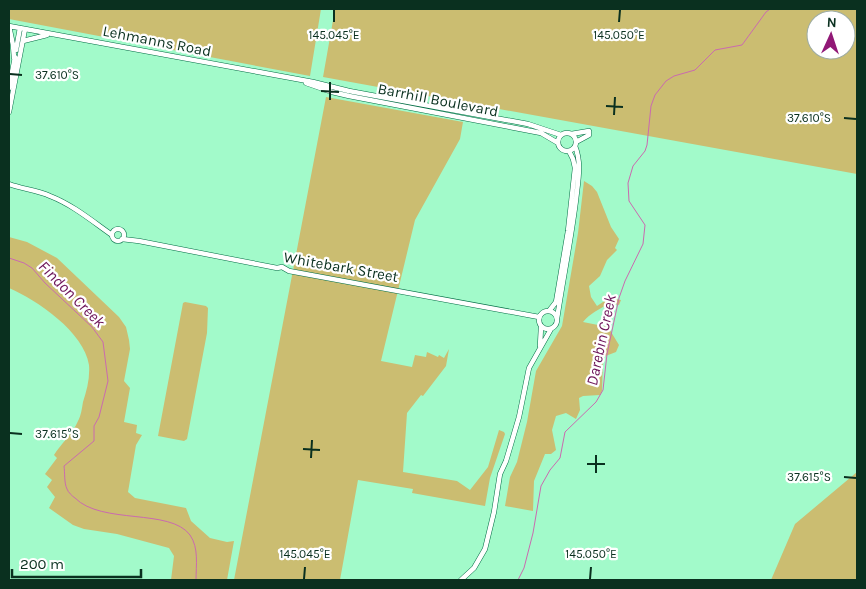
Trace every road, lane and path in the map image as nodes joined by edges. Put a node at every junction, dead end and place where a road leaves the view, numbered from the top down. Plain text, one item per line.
1 (9, 26) edge
2 (22, 29) junction
3 (51, 34) junction
4 (23, 41) junction
5 (14, 58) junction
6 (312, 84) junction
7 (9, 88) edge
8 (9, 112) edge
9 (571, 134) junction
10 (561, 135) junction
11 (558, 144) junction
12 (575, 144) junction
13 (569, 151) junction
14 (10, 185) edge
15 (113, 233) junction
16 (124, 233) junction
17 (122, 239) junction
18 (139, 241) junction
19 (549, 311) junction
20 (539, 317) junction
21 (557, 319) junction
22 (541, 326) junction
23 (551, 329) junction
24 (540, 348) junction
25 (461, 580) edge

1 - 2 street, Lehmanns Road
1 - 5 street
2 - 3 street, Lehmanns Road
2 - 4 street
2 - 5 street
3 - 4 street
3 - 6 street, Lehmanns Road
4 - 8 street
5 - 7 street
6 - 10 street, Barrhill Boulevard
6 - 11 street, Barrhill Boulevard
9 - 10 street
9 - 12 street
9 - 12 street
10 - 11 street
11 - 13 street
12 - 13 street
12 - 21 street
13 - 19 street
14 - 15 street
15 - 16 street, Whitebark Street
15 - 17 street, Whitebark Street
16 - 17 street
16 - 18 street, Whitebark Street
17 - 18 street, Whitebark Street
18 - 20 street, Whitebark Street
19 - 20 street
19 - 21 street
20 - 22 street
21 - 23 street
22 - 23 street
22 - 24 street
23 - 24 street
24 - 25 street

